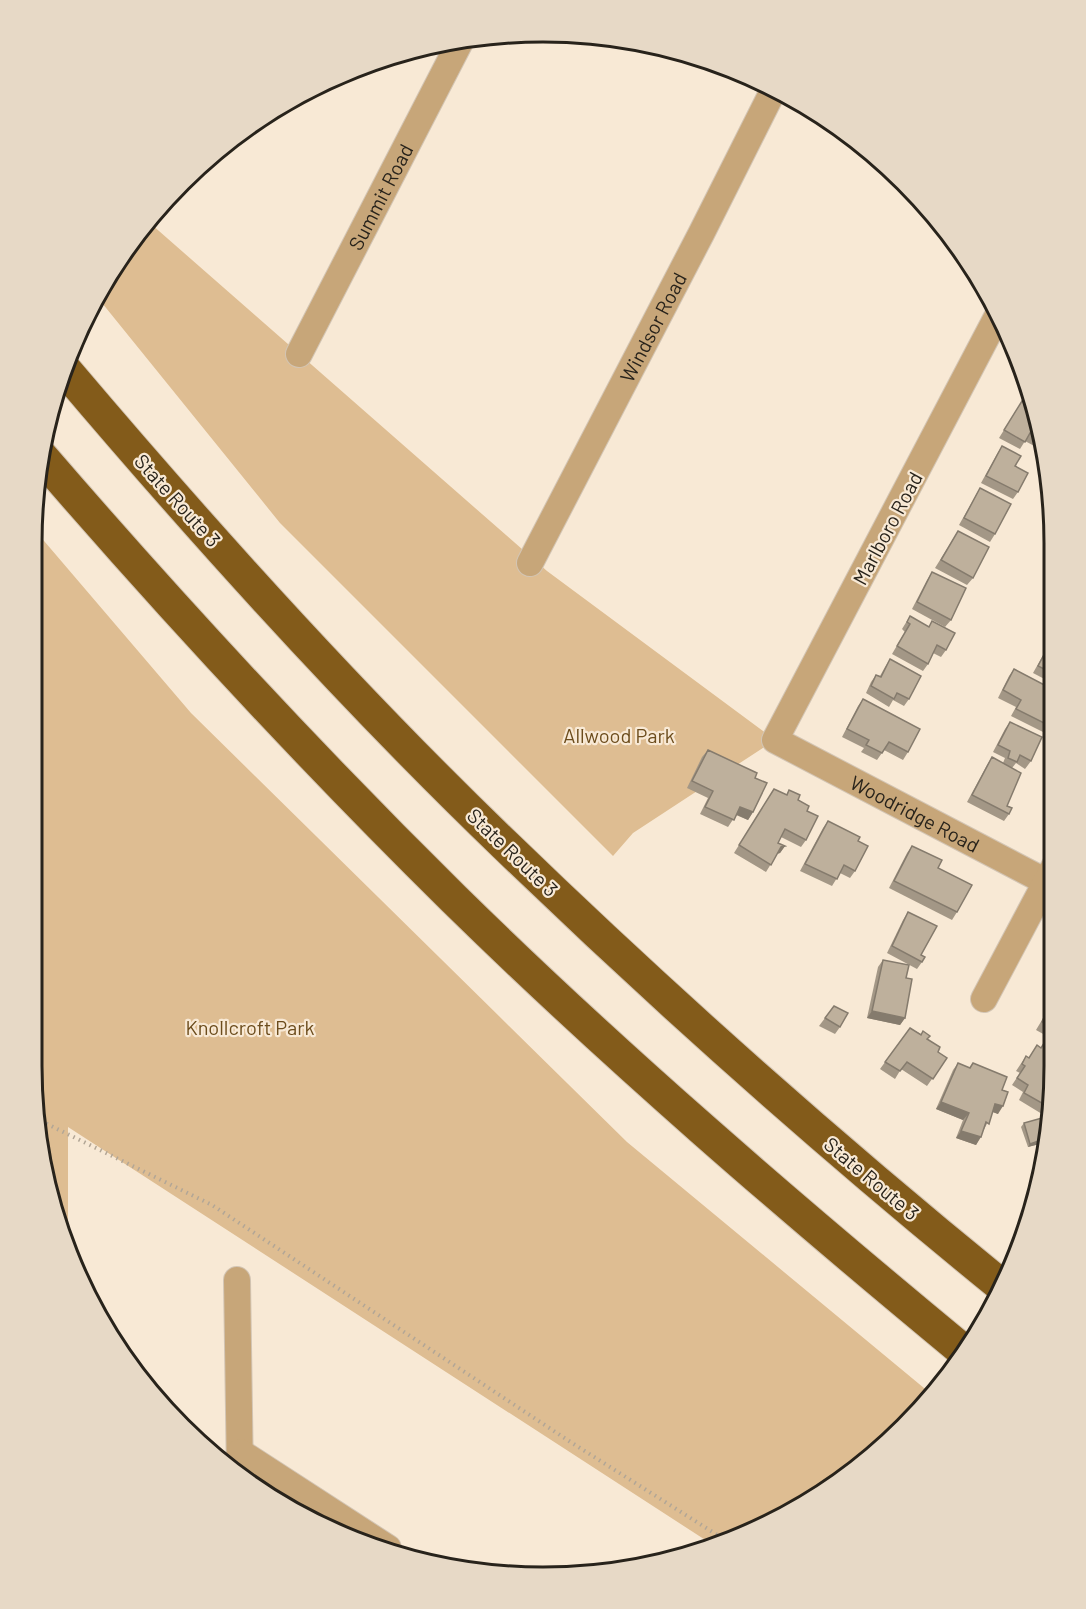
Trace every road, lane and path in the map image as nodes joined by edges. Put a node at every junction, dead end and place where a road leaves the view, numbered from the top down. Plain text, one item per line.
1 (456, 50) edge
2 (770, 97) edge
3 (993, 324) edge
4 (299, 354) dead end
5 (71, 377) edge
6 (48, 465) edge
7 (530, 563) dead end
8 (775, 740) joint
9 (1044, 874) edge
10 (1044, 892) edge
11 (984, 999) dead end
12 (45, 1124) edge
13 (237, 1280) dead end
14 (996, 1280) edge
15 (958, 1347) edge
16 (240, 1464) edge
17 (360, 1532) edge
18 (718, 1535) edge

1 - 4 street, Summit Road
2 - 7 street, Windsor Road
3 - 8 street, Marlboro Road
5 - 14 highway, State Route 3
6 - 15 highway
8 - 9 street, Woodridge Road
10 - 11 street
12 - 18 path
13 - 16 street
16 - 17 street

